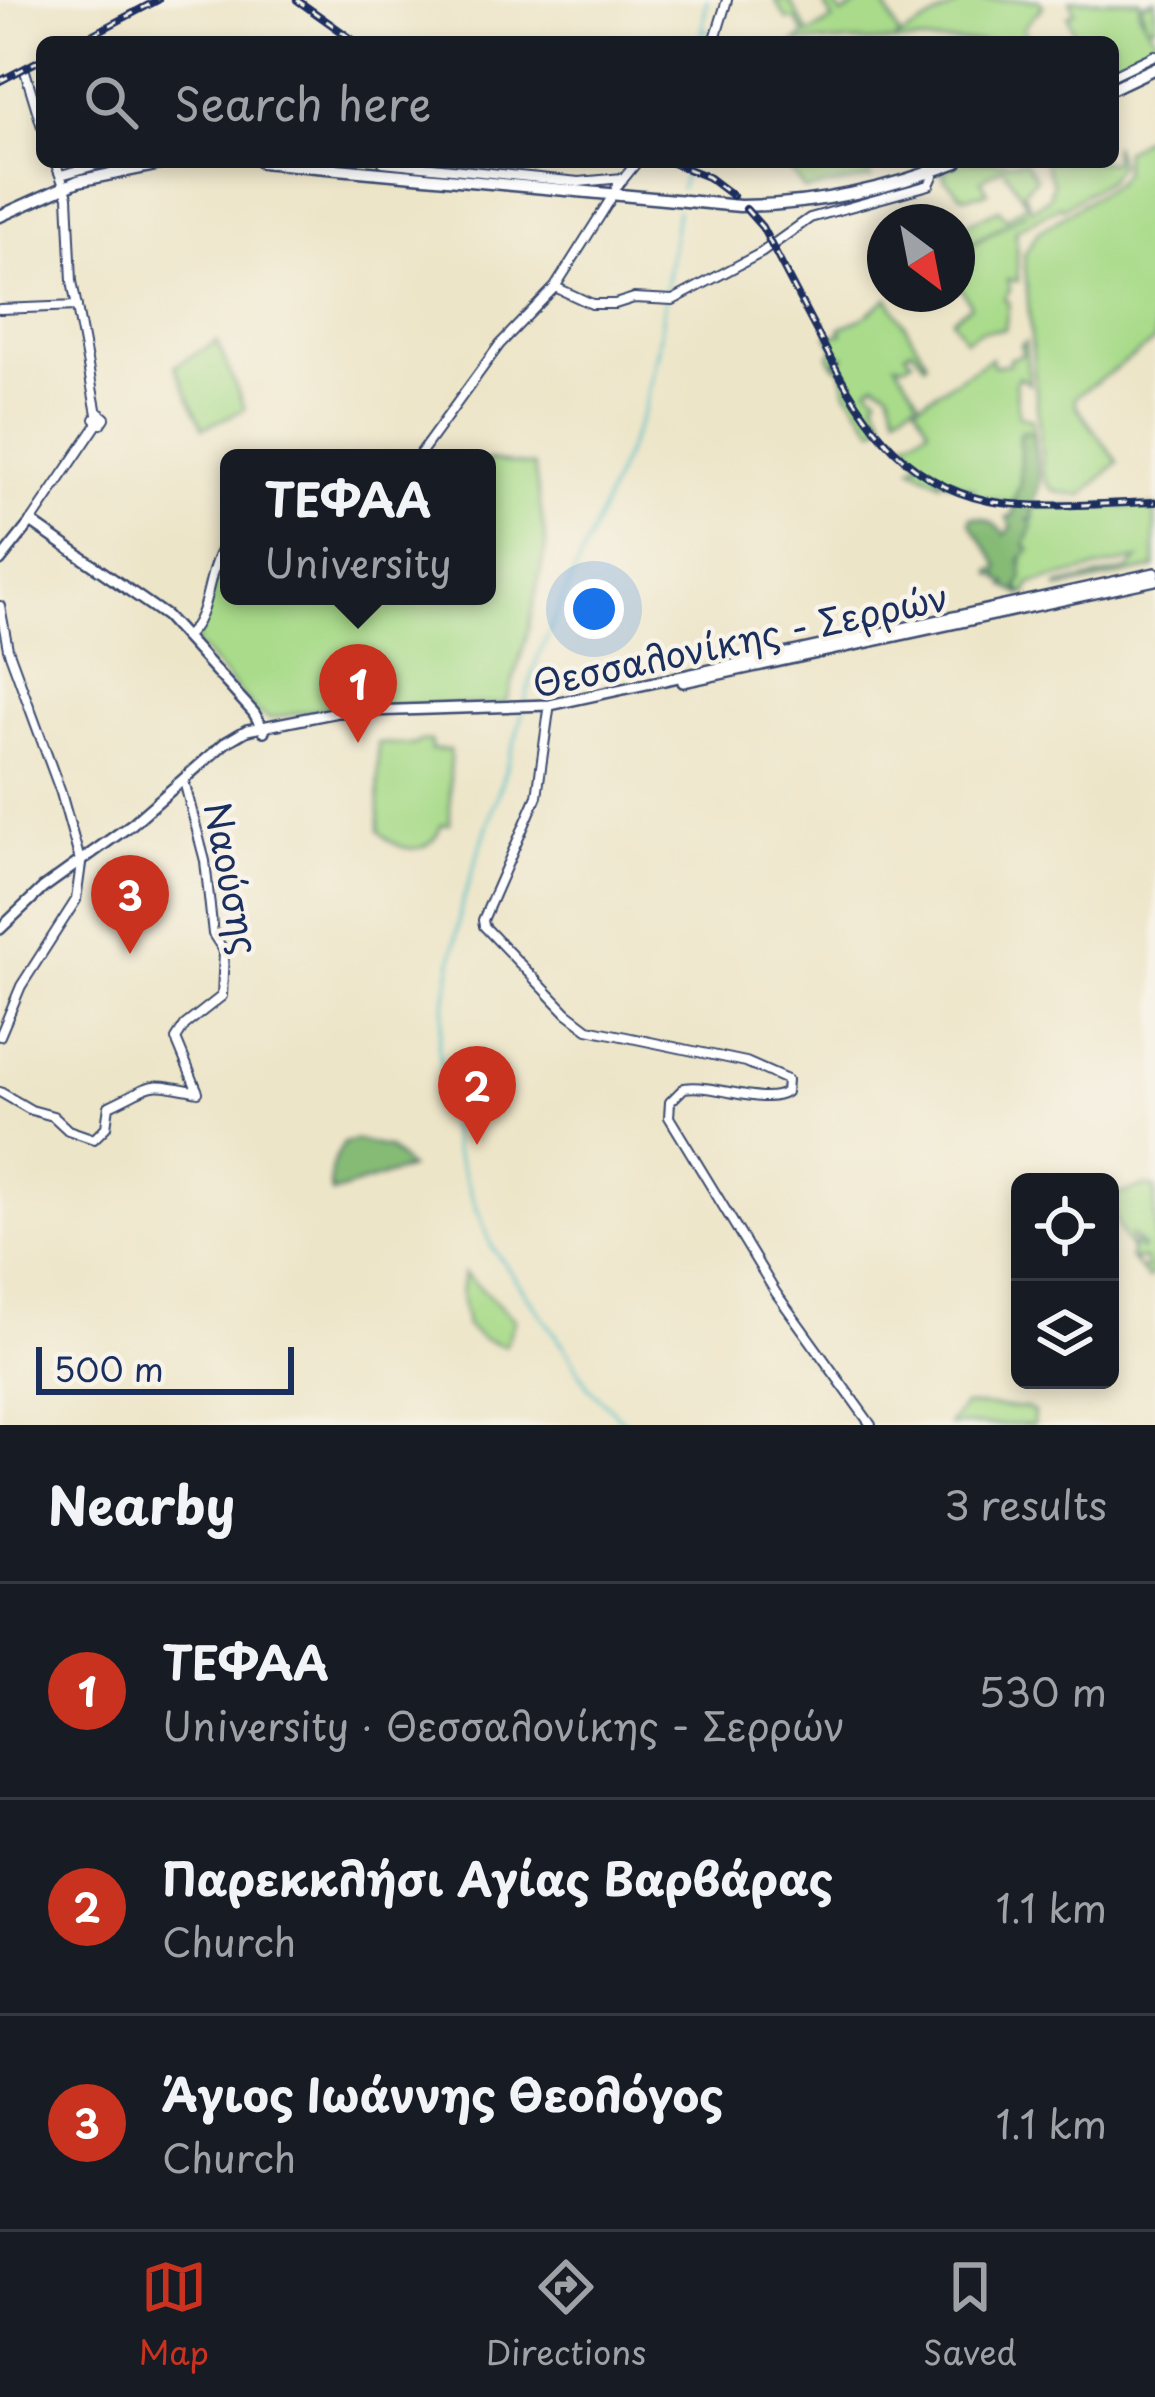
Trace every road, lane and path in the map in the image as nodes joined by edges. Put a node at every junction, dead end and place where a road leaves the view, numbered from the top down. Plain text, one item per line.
1 (727, 0) edge
2 (716, 36) edge
3 (1155, 55) edge
4 (23, 66) dead end
5 (1155, 68) edge
6 (1119, 72) edge
7 (1119, 85) edge
8 (36, 108) edge
9 (94, 168) edge
10 (139, 168) edge
11 (326, 168) edge
12 (442, 168) edge
13 (632, 168) edge
14 (939, 168) edge
15 (933, 176) dead end
16 (623, 178) junction
17 (63, 183) edge
18 (616, 188) dead end
19 (610, 200) dead end
20 (0, 216) edge
21 (555, 287) junction
22 (77, 306) junction
23 (0, 309) edge
24 (424, 449) edge
25 (31, 522) junction
26 (220, 551) edge
27 (0, 561) edge
28 (1155, 576) edge
29 (0, 606) edge
30 (190, 643) junction
31 (513, 709) junction
32 (542, 709) junction
33 (258, 724) junction
34 (219, 751) junction
35 (184, 782) junction
36 (80, 860) junction
37 (0, 928) edge
38 (0, 1036) edge
39 (0, 1092) edge
40 (871, 1425) edge

1 - 2 street
3 - 6 street
4 - 8 street
5 - 7 main road
9 - 17 street
10 - 17 main road
11 - 14 main road
12 - 16 street
13 - 16 street
15 - 21 street
16 - 18 street
17 - 20 main road
17 - 22 street
19 - 21 street
21 - 24 street
22 - 23 street
22 - 25 street
25 - 27 main road
25 - 30 main road
26 - 30 street
28 - 32 main road, Θεσσαλονίκης - Σερρών
29 - 36 street
30 - 33 main road
31 - 32 main road, Θεσσαλονίκης - Σερρών
31 - 33 main road, Θεσσαλονίκης - Σερρών
31 - 33 main road, Θεσσαλονίκης - Σερρών
32 - 40 street
33 - 34 main road
33 - 34 main road
34 - 35 main road
35 - 36 main road
35 - 39 street, Ναούσης
36 - 37 main road
36 - 38 street

